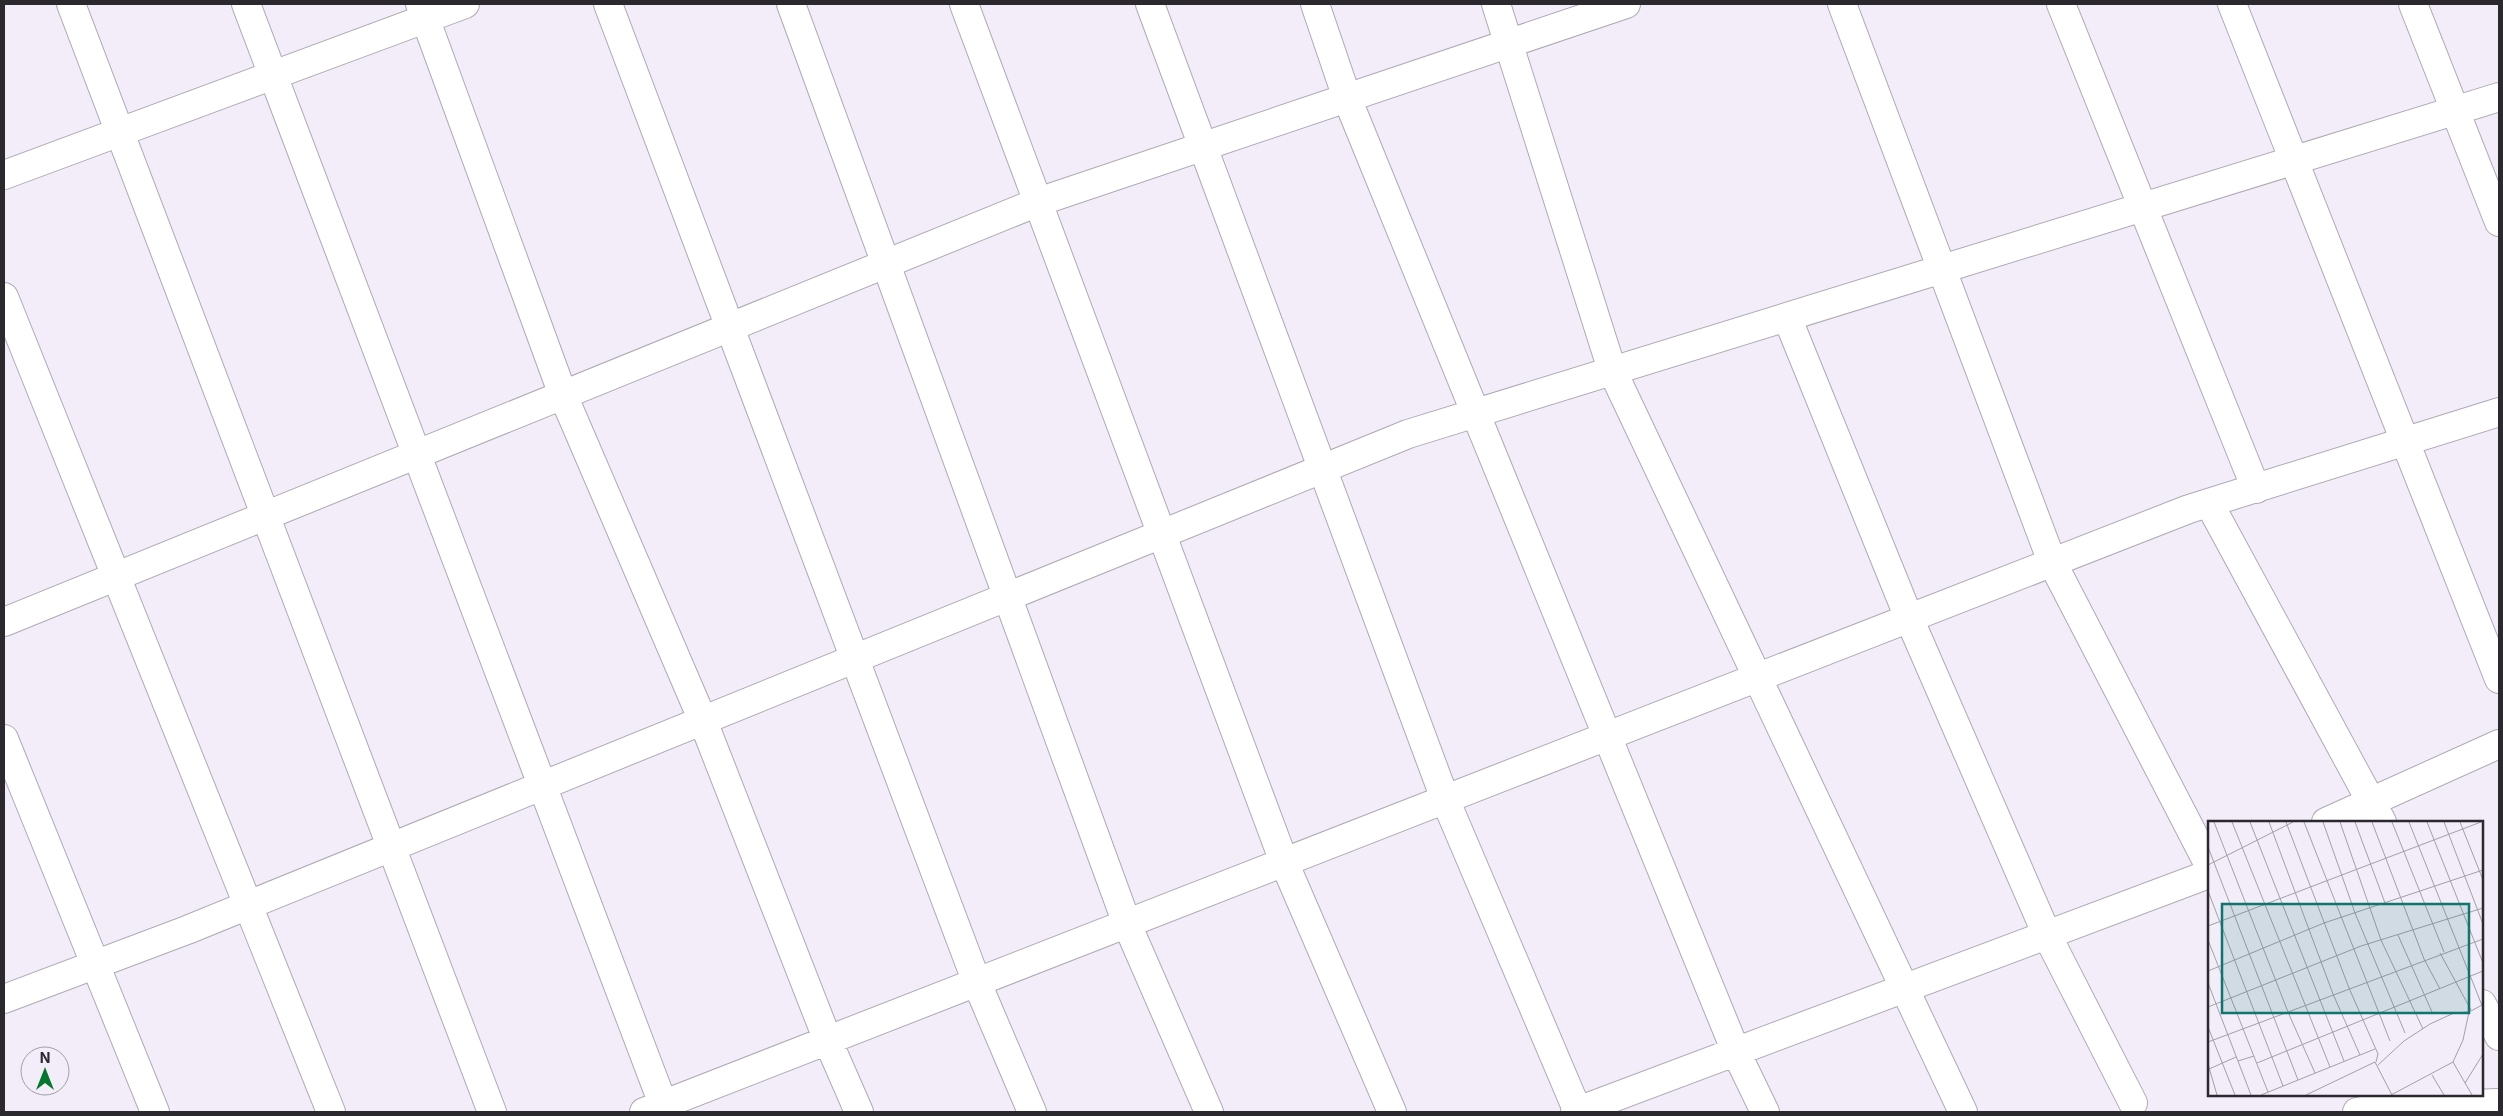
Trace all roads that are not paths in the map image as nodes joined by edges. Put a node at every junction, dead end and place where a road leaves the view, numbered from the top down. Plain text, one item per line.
1 (71, 4) edge
2 (246, 4) edge
3 (465, 4) edge
4 (608, 4) edge
5 (791, 4) edge
6 (964, 4) edge
7 (1150, 4) edge
8 (1315, 4) edge
9 (1496, 4) edge
10 (1626, 4) edge
11 (1842, 4) edge
12 (2061, 4) edge
13 (2232, 4) edge
14 (2413, 4) edge
15 (423, 11) edge
16 (1510, 43) junction
17 (273, 77) junction
18 (2499, 97) edge
19 (1347, 98) junction
20 (2456, 111) junction
21 (118, 131) junction
22 (1203, 146) junction
23 (2294, 160) junction
24 (4, 175) edge
25 (1038, 202) junction
26 (2143, 208) junction
27 (2499, 222) edge
28 (886, 264) junction
29 (1942, 269) junction
30 (4, 297) edge
31 (1787, 316) junction
32 (730, 327) junction
33 (1612, 370) junction
34 (563, 395) junction
35 (1476, 412) junction
36 (2499, 412) edge
37 (2405, 442) junction
38 (416, 455) junction
39 (1322, 469) junction
40 (2256, 489) junction
41 (2209, 503) junction
42 (266, 516) junction
43 (1162, 535) junction
44 (2052, 562) junction
45 (116, 577) junction
46 (1007, 598) junction
47 (1909, 618) junction
48 (4, 622) edge
49 (855, 660) junction
50 (1757, 678) junction
51 (2499, 679) edge
52 (704, 721) junction
53 (1608, 736) junction
54 (4, 739) edge
55 (2499, 744) edge
56 (542, 786) junction
57 (1445, 799) junction
58 (2377, 812) edge
59 (2331, 821) edge
60 (392, 847) junction
61 (1284, 862) junction
62 (2208, 863) edge
63 (2208, 874) edge
64 (248, 905) junction
65 (1126, 924) junction
66 (2047, 935) junction
67 (95, 964) junction
68 (977, 983) junction
69 (1904, 989) junction
70 (4, 999) edge
71 (2483, 1006) edge
72 (2499, 1036) edge
73 (828, 1041) junction
74 (1736, 1052) junction
75 (2133, 1103) dead end
76 (2499, 1103) edge
77 (658, 1110) edge
78 (155, 1112) edge
79 (331, 1112) edge
80 (492, 1112) edge
81 (859, 1112) edge
82 (1032, 1112) edge
83 (1209, 1112) edge
84 (1392, 1112) edge
85 (1577, 1112) edge
86 (1765, 1112) edge
87 (1962, 1112) edge
88 (2357, 1112) edge

1 - 21 street
2 - 17 street
3 - 15 street
4 - 32 street
5 - 28 street
6 - 25 street
7 - 22 street
8 - 19 street
9 - 16 street
10 - 16 street
11 - 29 street
12 - 26 street
13 - 23 street
14 - 20 street
15 - 17 street
15 - 34 street
16 - 19 street
16 - 33 street
17 - 21 street
17 - 38 street
18 - 20 street
19 - 22 street
19 - 35 street
20 - 23 street
20 - 27 street
21 - 24 street
21 - 42 street
22 - 25 street
22 - 39 street
23 - 26 street
23 - 37 street
25 - 28 street
25 - 43 street
26 - 29 street
26 - 40 street
28 - 32 street
28 - 46 street
29 - 31 street
29 - 44 street
30 - 45 street
31 - 33 street
31 - 47 street
32 - 34 street
32 - 49 street
33 - 35 street
33 - 50 street
34 - 38 street
34 - 52 street
35 - 39 street
35 - 53 street
36 - 37 street
37 - 40 street
37 - 51 street
38 - 42 street
38 - 56 street
39 - 43 street
39 - 57 street
40 - 41 street
41 - 44 street
41 - 58 street
42 - 45 street
42 - 60 street
43 - 46 street
43 - 61 street
44 - 47 street
44 - 62 street
45 - 48 street
45 - 64 street
46 - 49 street
46 - 65 street
47 - 50 street
47 - 66 street
49 - 52 street
49 - 68 street
50 - 53 street
50 - 69 street
52 - 56 street
52 - 73 street
53 - 57 street
53 - 74 street
54 - 67 street
55 - 58 street
56 - 60 street
56 - 77 street
57 - 61 street
57 - 85 street
58 - 59 street
60 - 64 street
60 - 80 street
61 - 65 street
61 - 84 street
63 - 66 street
64 - 67 street
64 - 79 street
65 - 68 street
65 - 83 street
66 - 69 street
66 - 75 street
67 - 70 street
67 - 78 street
68 - 73 street
68 - 82 street
69 - 74 street
69 - 87 street
71 - 72 street
73 - 77 street
73 - 81 street
74 - 85 street
74 - 86 street
76 - 88 street

